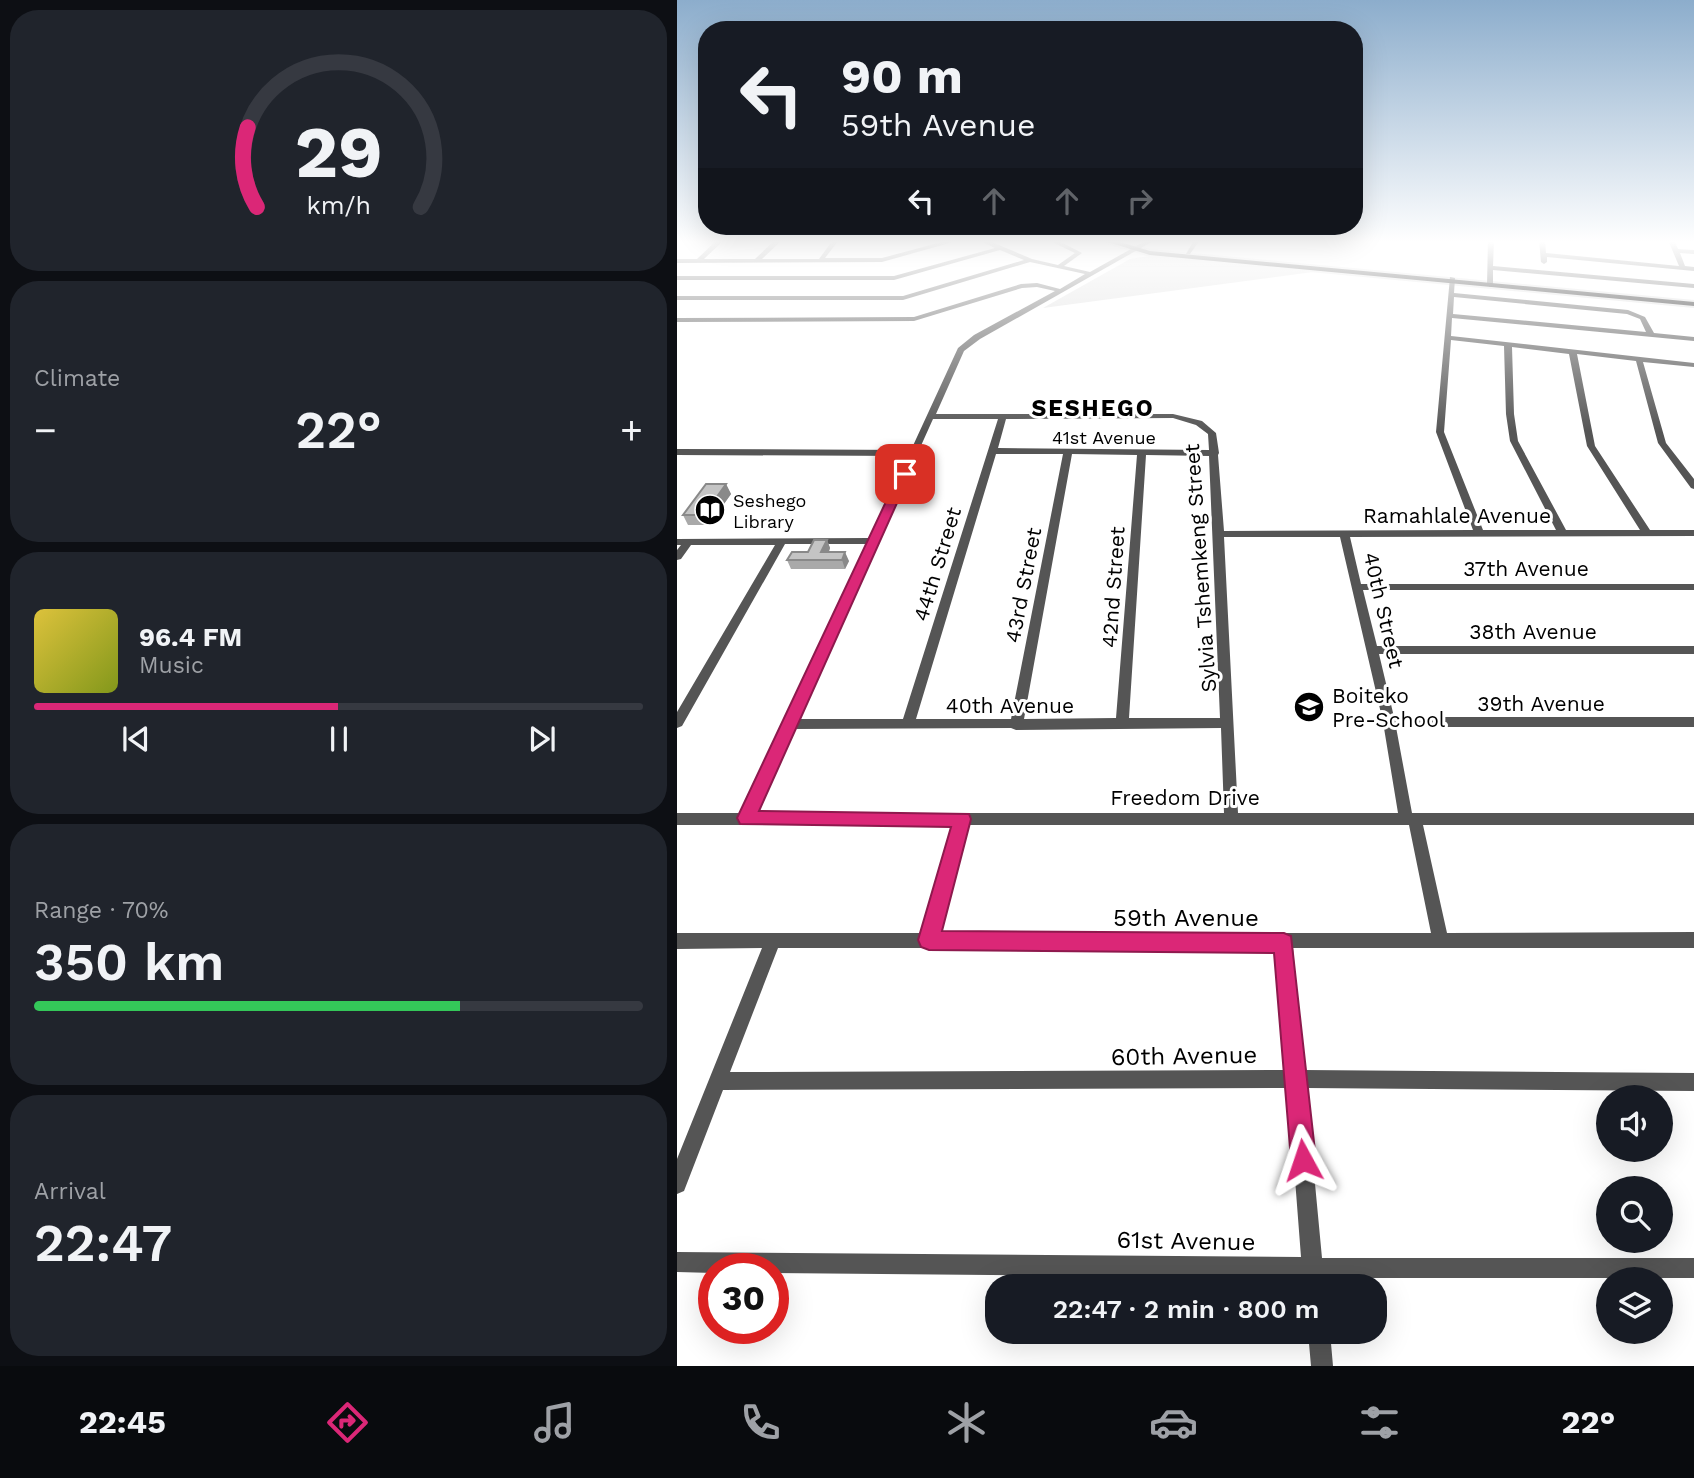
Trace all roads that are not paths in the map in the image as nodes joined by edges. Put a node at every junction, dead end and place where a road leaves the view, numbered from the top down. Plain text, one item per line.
1 (874, 304) edge
2 (965, 304) edge
3 (1039, 304) edge
4 (1451, 304) edge
5 (1542, 304) edge
6 (1674, 304) edge
7 (1694, 313) edge
8 (1450, 316) junction
9 (677, 320) edge
10 (864, 320) junction
11 (1651, 335) junction
12 (1448, 338) junction
13 (1694, 339) edge
14 (1508, 346) junction
15 (1573, 353) junction
16 (1638, 359) junction
17 (1694, 365) edge
18 (930, 417) junction
19 (1003, 417) junction
20 (677, 452) edge
21 (992, 452) junction
22 (1068, 452) junction
23 (914, 453) junction
24 (1142, 453) junction
25 (1215, 453) junction
26 (1694, 486) edge
27 (1694, 533) edge
28 (1219, 534) junction
29 (1344, 534) junction
30 (1479, 534) junction
31 (1563, 534) junction
32 (1648, 534) junction
33 (782, 541) junction
34 (874, 541) junction
35 (683, 542) edge
36 (677, 557) edge
37 (1358, 587) junction
38 (1694, 587) edge
39 (1371, 650) junction
40 (1694, 650) edge
41 (677, 722) edge
42 (1389, 722) junction
43 (1694, 722) edge
44 (909, 723) junction
45 (1228, 723) junction
46 (791, 724) junction
47 (1122, 724) junction
48 (1016, 725) junction
49 (746, 818) junction
50 (1231, 818) junction
51 (677, 819) edge
52 (962, 819) junction
53 (1410, 819) junction
54 (1694, 819) edge
55 (773, 940) junction
56 (929, 940) junction
57 (1441, 940) junction
58 (1694, 940) edge
59 (677, 941) edge
60 (1284, 943) junction
61 (1297, 1079) junction
62 (717, 1081) junction
63 (1694, 1082) edge
64 (677, 1184) edge
65 (677, 1262) edge
66 (1694, 1268) edge
67 (1186, 1274) edge
68 (1313, 1274) edge
69 (1387, 1275) edge
70 (1320, 1344) edge
71 (1322, 1366) edge

1 - 10 street
2 - 10 street
3 - 18 street
4 - 8 street
5 - 11 street
6 - 7 main road
8 - 11 street
8 - 12 street
9 - 10 street
11 - 13 street
12 - 14 street
12 - 30 street
14 - 15 street
14 - 31 street
15 - 16 street
15 - 32 street
16 - 17 street
16 - 26 street
18 - 19 street, Sylvia Tshemkeng Street
18 - 23 street
19 - 21 street, 44th Street
19 - 25 street, Sylvia Tshemkeng Street
20 - 23 street
21 - 22 street, 41st Avenue
21 - 44 street, 44th Street
22 - 24 street, 41st Avenue
22 - 48 street, 43rd Street
23 - 34 street
24 - 25 street, 41st Avenue
24 - 47 street, 42nd Street
25 - 28 street, Sylvia Tshemkeng Street
27 - 32 street, Ramahlale Avenue
28 - 29 street, Ramahlale Avenue
28 - 45 street, Sylvia Tshemkeng Street
29 - 30 street, Ramahlale Avenue
29 - 37 street, 40th Street
30 - 31 street, Ramahlale Avenue
31 - 32 street, Ramahlale Avenue
33 - 34 street
33 - 35 street
33 - 41 street
34 - 46 street
35 - 36 street
37 - 38 street, 37th Avenue
37 - 39 street, 40th Street
39 - 40 street, 38th Avenue
39 - 42 street, 40th Street
42 - 43 street, 39th Avenue
42 - 53 street, 40th Street
44 - 46 street, 40th Avenue
44 - 48 street, 40th Avenue
45 - 47 street, 40th Avenue
45 - 50 street, Sylvia Tshemkeng Street
46 - 49 street
47 - 48 street, 40th Avenue
49 - 51 street, Freedom Drive
49 - 52 street, Freedom Drive
50 - 52 street, Freedom Drive
50 - 53 street, Freedom Drive
52 - 56 street
53 - 54 street, Freedom Drive
53 - 57 street, 40th Street
55 - 56 street, 59th Avenue
55 - 59 street, 59th Avenue
55 - 62 street
56 - 60 street, 59th Avenue
57 - 58 street, 59th Avenue
57 - 60 street, 59th Avenue
60 - 61 street
61 - 62 street, 60th Avenue
61 - 63 street, 60th Avenue
61 - 68 street
62 - 64 street
65 - 67 street, 61st Avenue
66 - 69 street, 61st Avenue
70 - 71 street

